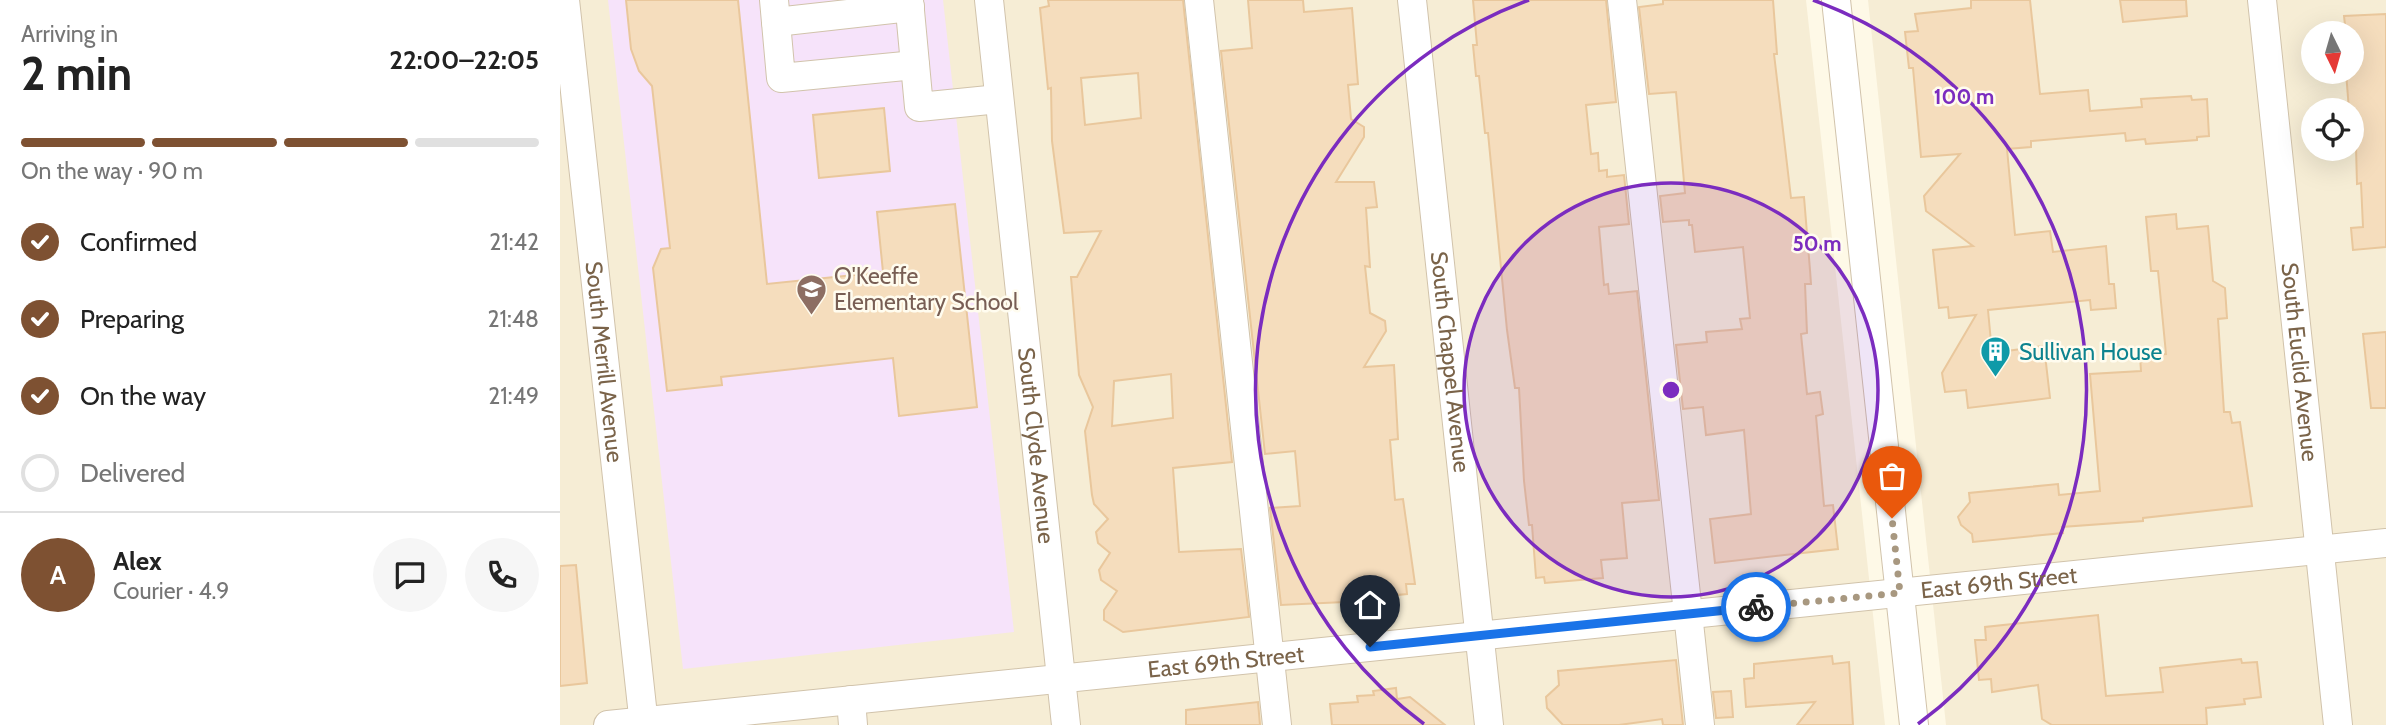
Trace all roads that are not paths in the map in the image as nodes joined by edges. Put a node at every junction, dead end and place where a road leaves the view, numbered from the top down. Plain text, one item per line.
1 (565, 0) edge
2 (989, 0) edge
3 (1199, 0) edge
4 (1412, 0) edge
5 (1622, 0) edge
6 (1836, 0) edge
7 (2262, 0) edge
8 (910, 4) edge
9 (775, 11) edge
10 (915, 65) junction
11 (999, 99) junction
12 (2386, 543) edge
13 (2319, 550) junction
14 (1900, 593) junction
15 (1687, 614) junction
16 (1480, 636) junction
17 (1270, 657) junction
18 (1061, 678) junction
19 (852, 713) edge
20 (644, 723) edge
21 (608, 725) edge
22 (1066, 725) edge
23 (1277, 725) edge
24 (1489, 725) edge
25 (1699, 725) edge
26 (1914, 725) edge
27 (2338, 725) edge

1 - 20 street, South Merrill Avenue
2 - 11 street, South Clyde Avenue
3 - 17 street
4 - 16 street, South Chappel Avenue
5 - 15 street
6 - 14 street
7 - 13 street, South Euclid Avenue
8 - 9 street
8 - 10 street
9 - 10 street
10 - 11 street
11 - 18 street, South Clyde Avenue
12 - 13 street, East 69th Street
13 - 14 street, East 69th Street
13 - 27 street, South Euclid Avenue
14 - 15 street, East 69th Street
14 - 26 street
15 - 16 street, East 69th Street
15 - 25 street
16 - 17 street, East 69th Street
16 - 24 street, South Chappel Avenue
17 - 18 street, East 69th Street
17 - 23 street
18 - 19 street, East 69th Street
18 - 22 street, South Clyde Avenue
19 - 20 street, East 69th Street
20 - 21 street, East 69th Street

